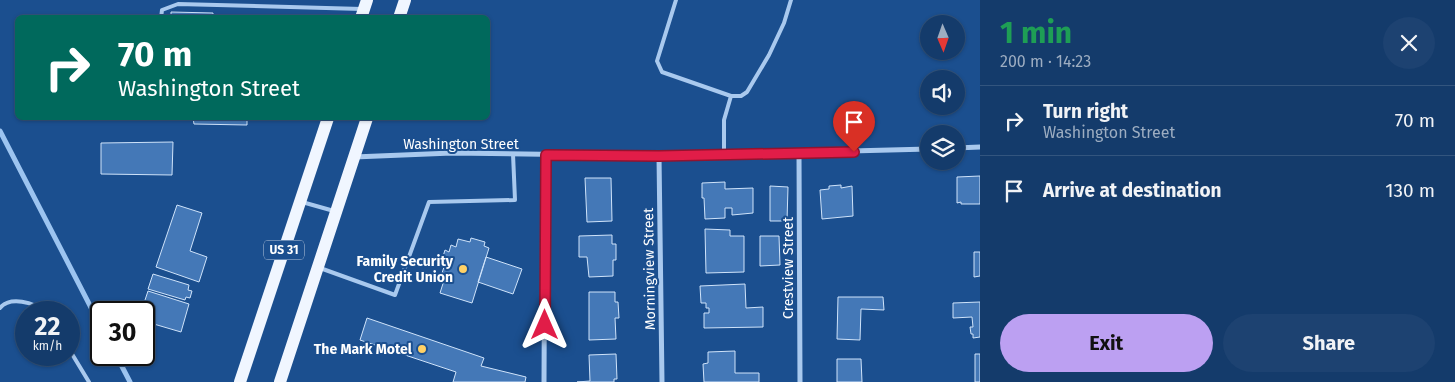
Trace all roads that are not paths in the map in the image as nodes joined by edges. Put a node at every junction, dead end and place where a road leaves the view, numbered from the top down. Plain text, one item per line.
1 (405, 0) edge
2 (676, 0) edge
3 (791, 0) edge
4 (364, 9) edge
5 (161, 15) edge
6 (400, 15) edge
7 (731, 96) junction
8 (327, 120) edge
9 (366, 120) edge
10 (980, 147) edge
11 (965, 148) edge
12 (920, 149) edge
13 (513, 154) junction
14 (799, 154) junction
15 (546, 155) junction
16 (724, 155) junction
17 (659, 156) junction
18 (354, 157) junction
19 (300, 202) junction
20 (336, 212) junction
21 (318, 267) junction
22 (15, 302) edge
23 (0, 308) edge
24 (79, 366) edge
25 (89, 382) edge
26 (240, 382) edge
27 (280, 382) edge
28 (544, 382) edge
29 (662, 382) edge
30 (800, 382) edge

1 - 6 main road
2 - 7 lane
3 - 7 lane
4 - 5 lane
7 - 16 lane
8 - 19 main road, US 31
9 - 18 main road, US 31
10 - 11 street
12 - 14 street, Washington Street
13 - 15 street, Washington Street
13 - 18 street, Washington Street
13 - 21 lane
14 - 16 street, Washington Street
14 - 30 street, Crestview Street
15 - 17 street, Washington Street
15 - 28 street
16 - 17 street, Washington Street
17 - 29 street, Morningview Street
18 - 20 main road, US 31
19 - 20 lane
19 - 26 main road, US 31
20 - 21 main road, US 31
21 - 27 main road, US 31
22 - 23 lane
24 - 25 lane

